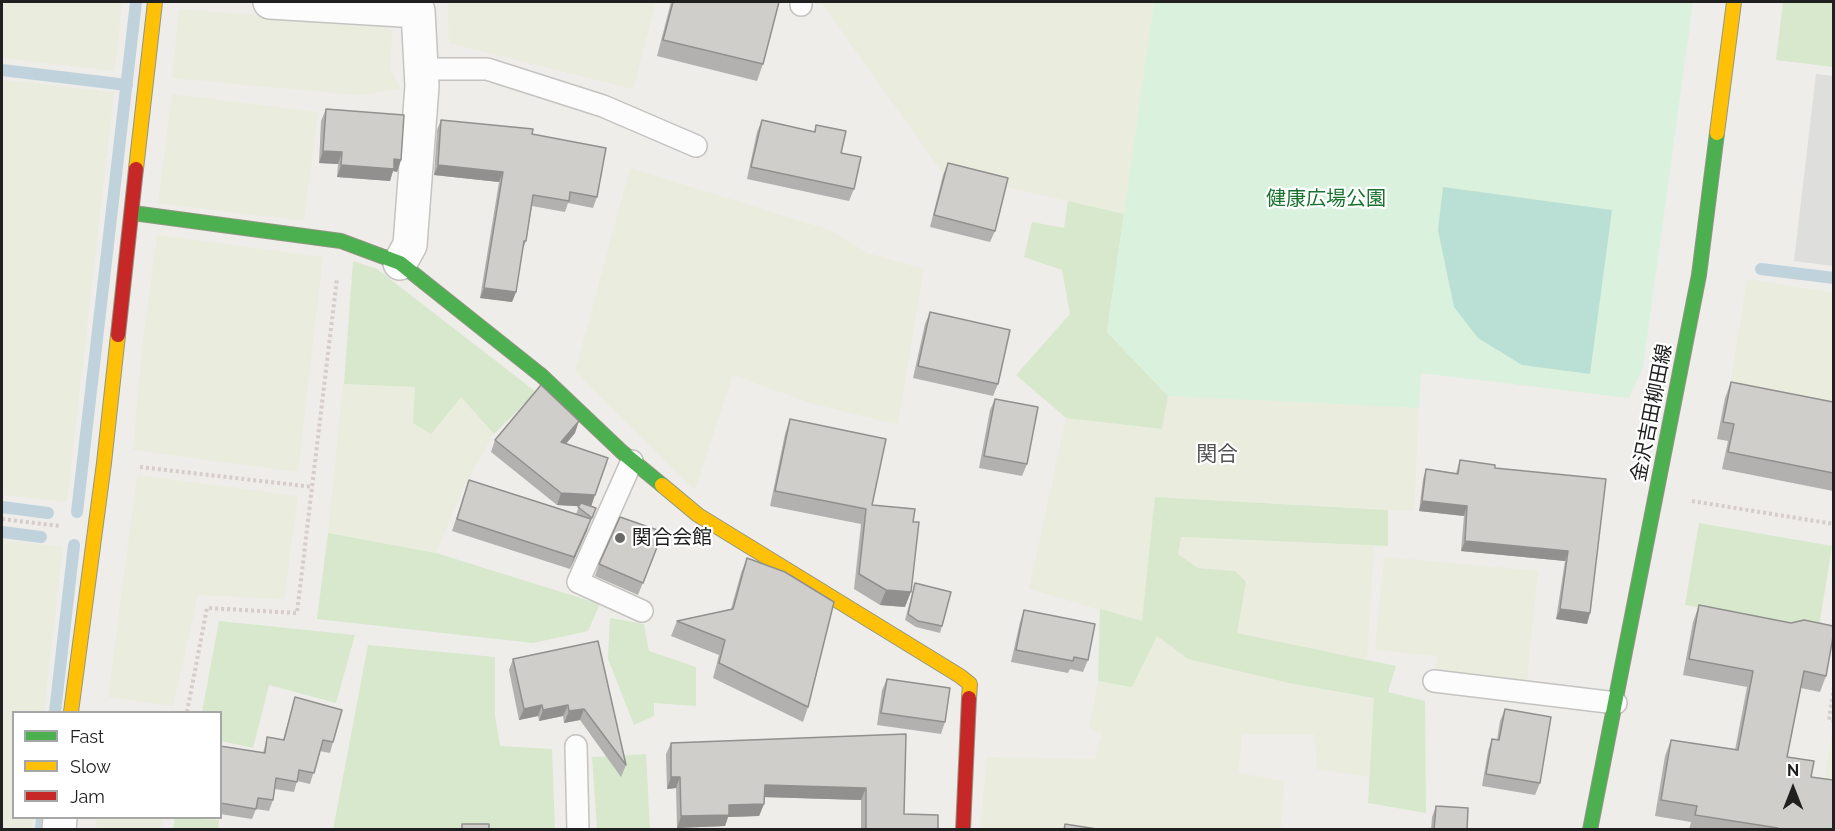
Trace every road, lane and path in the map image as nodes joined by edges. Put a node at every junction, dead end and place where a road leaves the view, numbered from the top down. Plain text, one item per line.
1 (155, 2) edge
2 (270, 2) edge
3 (1734, 2) edge
4 (340, 4) edge
5 (419, 6) edge
6 (421, 69) junction
7 (696, 147) dead end
8 (133, 213) junction
9 (341, 241) junction
10 (400, 263) junction
11 (632, 461) junction
12 (104, 463) junction
13 (312, 487) junction
14 (1656, 495) junction
15 (2, 519) edge
16 (50, 524) dead end
17 (1833, 524) edge
18 (642, 611) dead end
19 (1434, 681) dead end
20 (1833, 687) edge
21 (1616, 703) junction
22 (72, 711) edge
23 (187, 711) edge
24 (1833, 721) edge
25 (576, 746) dead end
26 (578, 830) edge
27 (963, 830) edge
28 (1590, 830) edge

1 - 8 street
2 - 4 street
3 - 14 street, 金沢吉田柳田線
4 - 5 street
5 - 6 street
6 - 7 lane
6 - 10 street
8 - 9 street
8 - 12 street
9 - 10 street
9 - 13 path
10 - 11 street
11 - 18 lane
11 - 27 street
12 - 13 path
12 - 22 street
13 - 23 path
14 - 17 path
14 - 21 street, 金沢吉田柳田線
15 - 16 path
19 - 21 lane
20 - 24 path
21 - 28 street, 金沢吉田柳田線
25 - 26 lane

